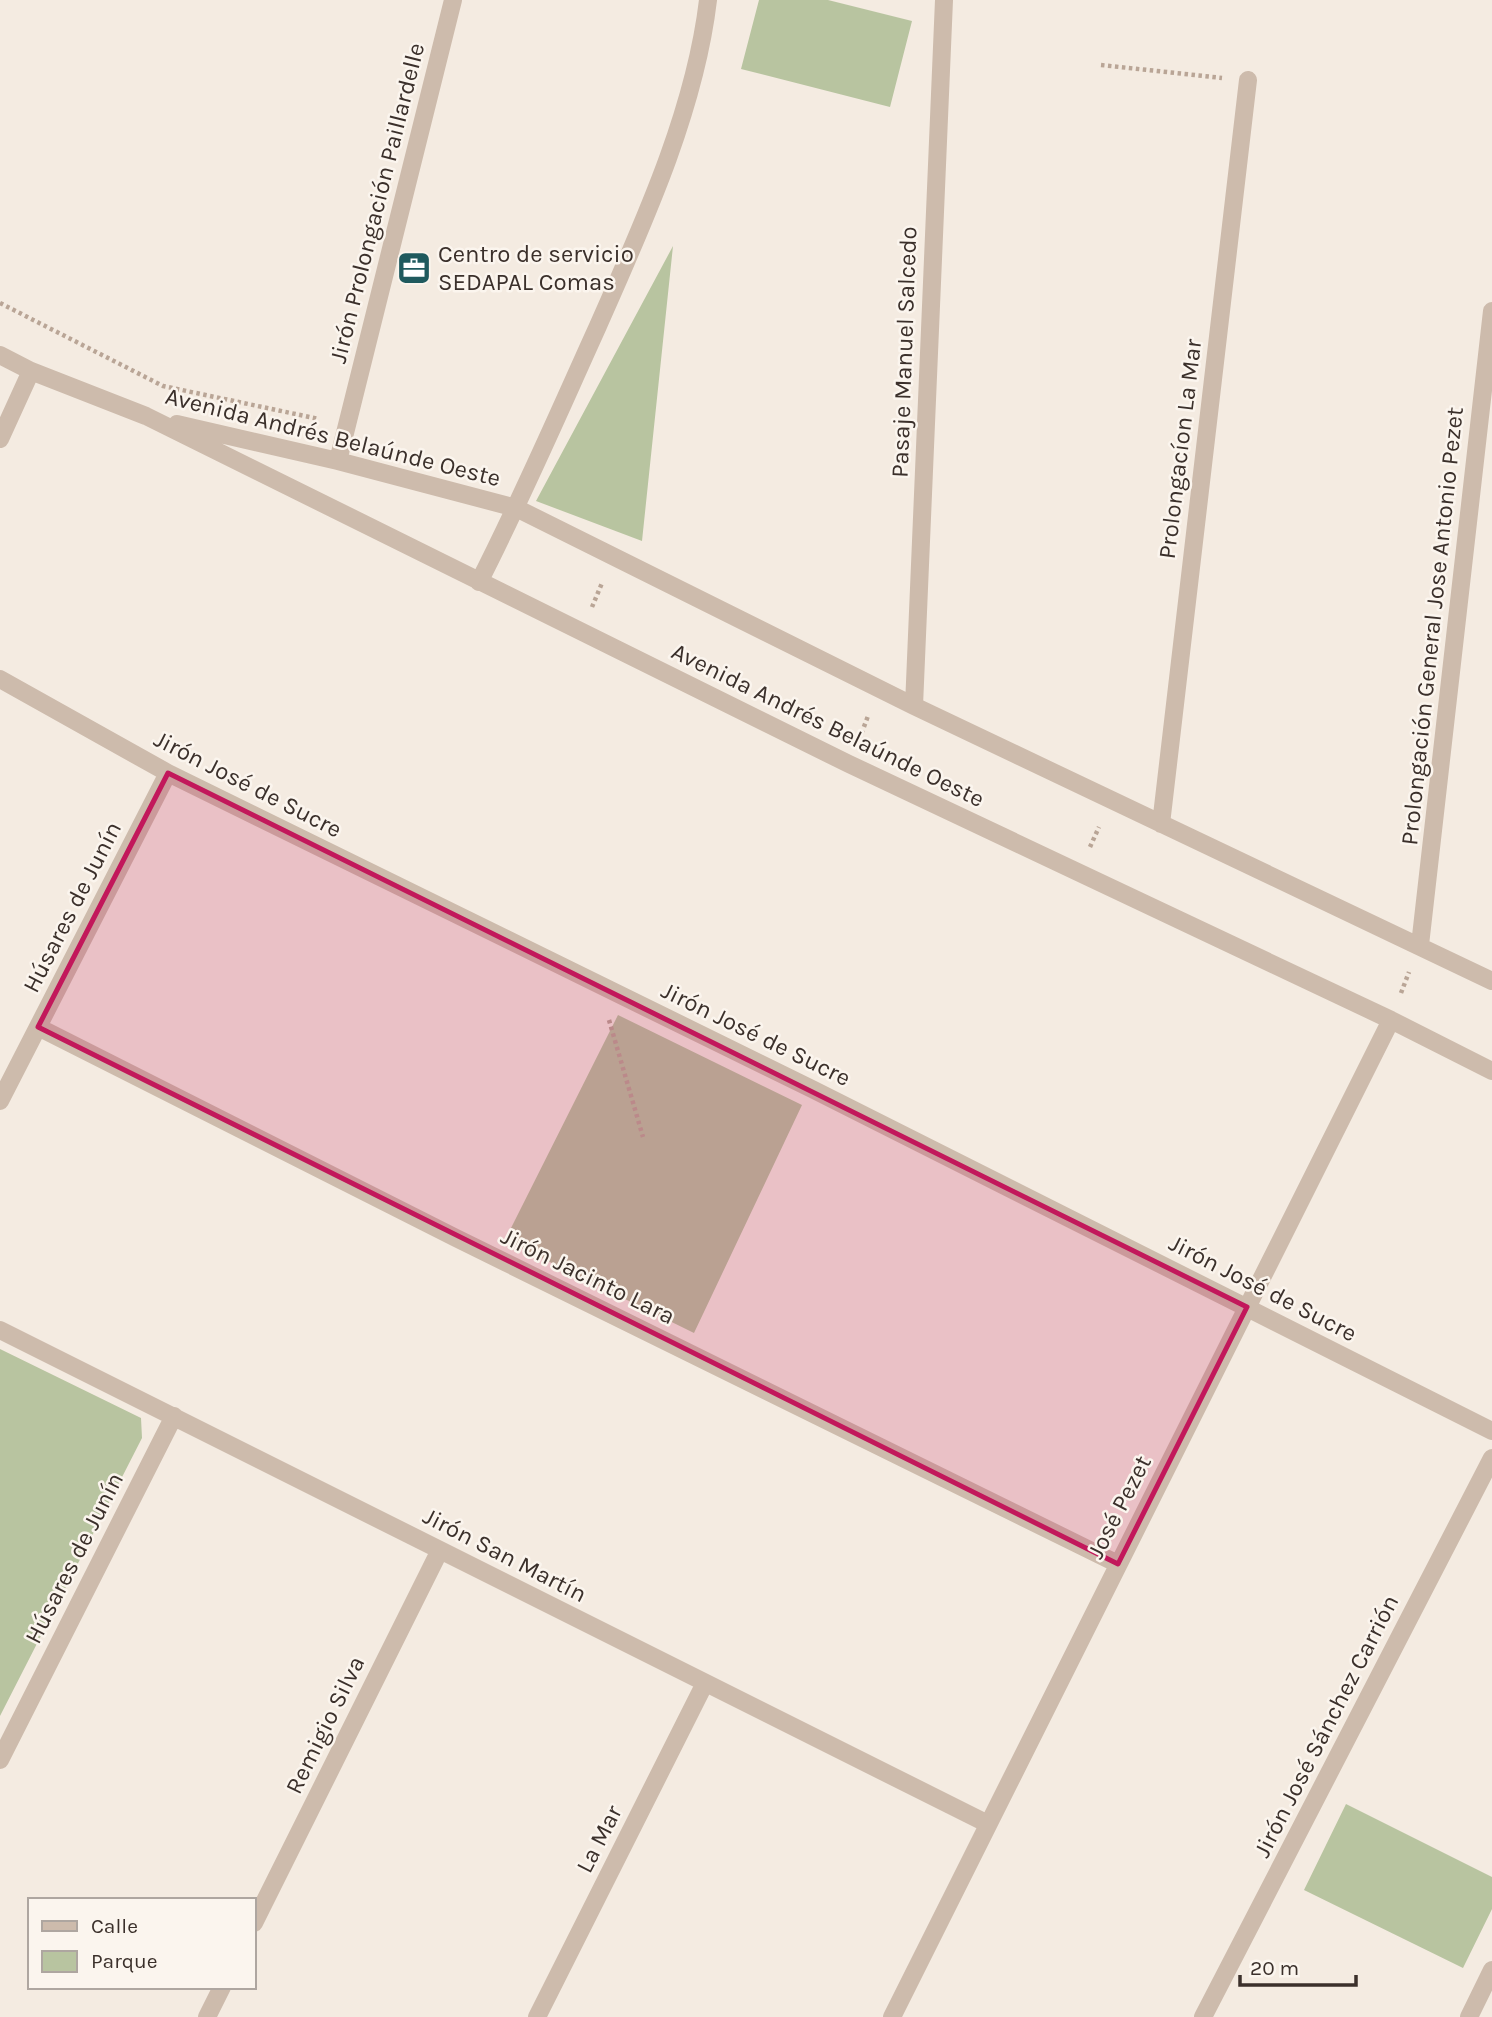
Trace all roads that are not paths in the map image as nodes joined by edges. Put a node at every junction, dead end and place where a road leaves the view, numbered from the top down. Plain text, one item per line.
1 (453, 0) edge
2 (708, 0) edge
3 (944, 0) edge
4 (1248, 80) road end
5 (1492, 311) edge
6 (0, 355) edge
7 (31, 371) junction
8 (146, 416) junction
9 (0, 439) edge
10 (338, 461) junction
11 (516, 508) junction
12 (480, 582) junction
13 (0, 679) edge
14 (914, 706) junction
15 (168, 773) junction
16 (1161, 824) junction
17 (1420, 945) junction
18 (1492, 981) edge
19 (1391, 1020) junction
20 (38, 1027) junction
21 (1492, 1071) edge
22 (0, 1101) edge
23 (1247, 1307) junction
24 (0, 1330) edge
25 (174, 1416) junction
26 (1492, 1431) edge
27 (1492, 1458) edge
28 (440, 1550) junction
29 (1118, 1564) junction
30 (705, 1683) junction
31 (0, 1760) edge
32 (988, 1824) junction
33 (256, 1919) edge
34 (1492, 1970) edge
35 (221, 1989) edge
36 (207, 2017) edge
37 (537, 2017) edge
38 (892, 2017) edge
39 (1203, 2017) edge
40 (1469, 2017) edge

1 - 10 street, Jirón Prolongación Paillardelle
2 - 11 street
3 - 14 street, Pasaje Manuel Salcedo
4 - 16 street, Prolongacíon La Mar
5 - 17 street, Prolongación General Jose Antonio Pezet
6 - 7 street, Avenida Andrés Belaúnde Oeste
7 - 8 street, Avenida Andrés Belaúnde Oeste
7 - 9 street
8 - 10 street, Avenida Andrés Belaúnde Oeste
8 - 12 street, Avenida Andrés Belaúnde Oeste
10 - 11 street, Avenida Andrés Belaúnde Oeste
11 - 12 street
11 - 14 street, Avenida Andrés Belaúnde Oeste
12 - 19 street, Avenida Andrés Belaúnde Oeste
13 - 15 street, Jirón José de Sucre
14 - 16 street, Avenida Andrés Belaúnde Oeste
15 - 20 street, Húsares de Junín
15 - 23 street, Jirón José de Sucre
16 - 17 street, Avenida Andrés Belaúnde Oeste
17 - 18 street, Avenida Andrés Belaúnde Oeste
19 - 21 street, Avenida Andrés Belaúnde Oeste
19 - 23 street, José Pezet
20 - 22 street, Húsares de Junín
20 - 29 street, Jirón Jacinto Lara
23 - 26 street, Jirón José de Sucre
23 - 29 street, José Pezet
24 - 25 street, Jirón San Martín
25 - 28 street, Jirón San Martín
25 - 31 street, Húsares de Junín
27 - 39 street, Jirón José Sánchez Carrión
28 - 30 street, Jirón San Martín
28 - 33 street, Remigio Silva
29 - 32 street, José Pezet
30 - 32 street, Jirón San Martín
30 - 37 street, La Mar
32 - 38 street, José Pezet
34 - 40 street
35 - 36 street

